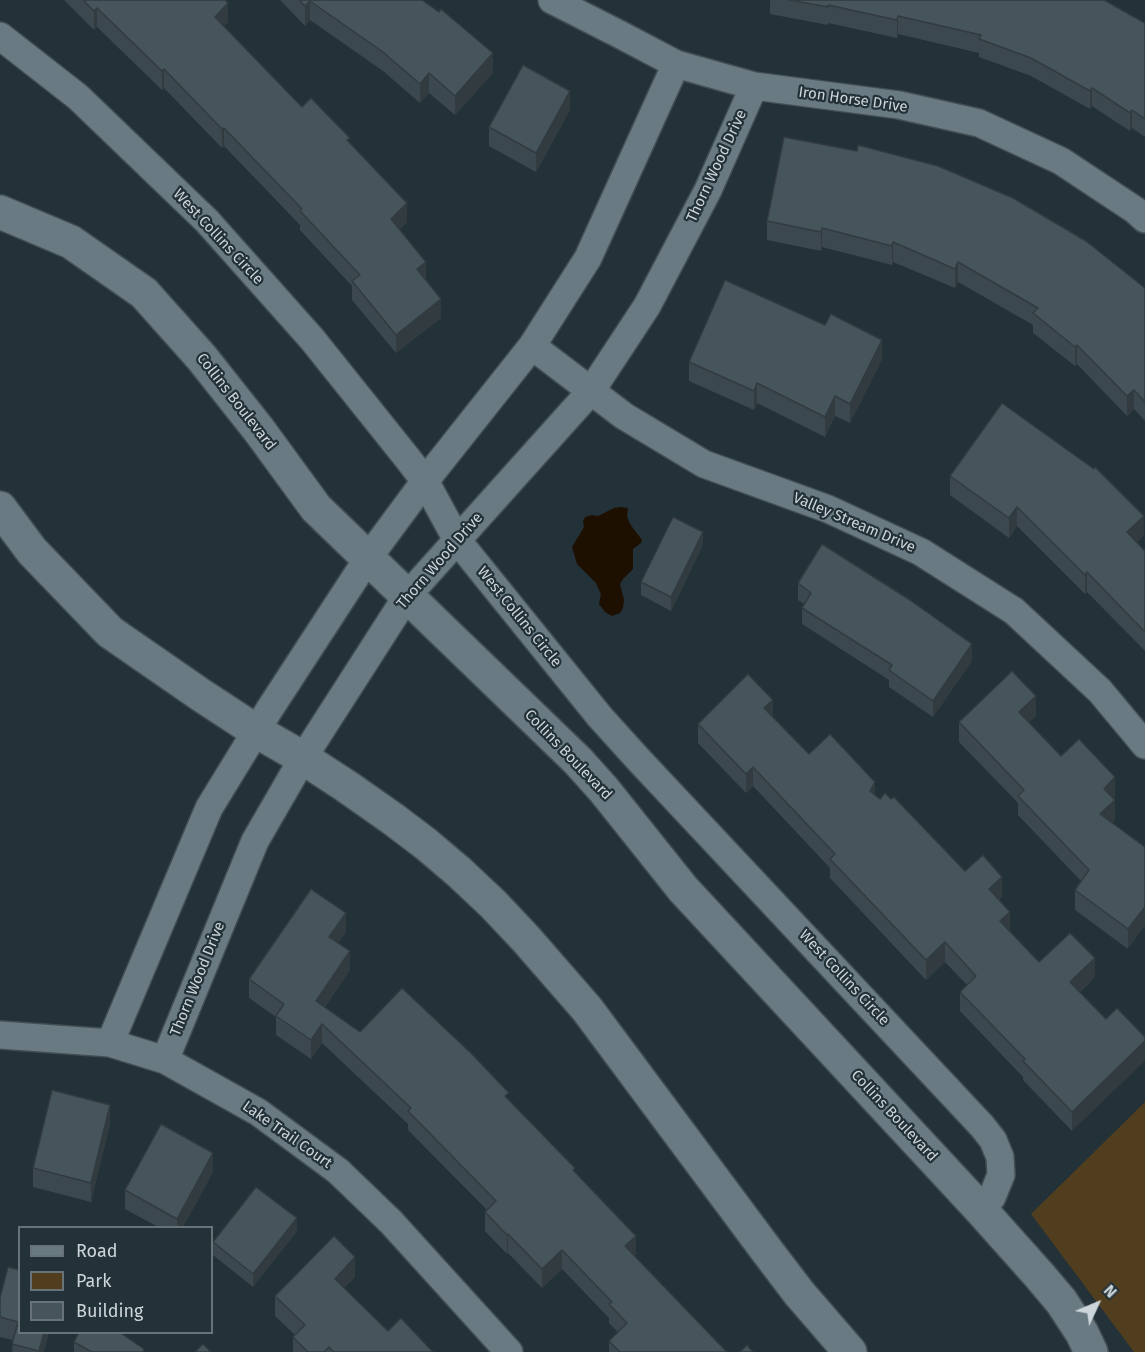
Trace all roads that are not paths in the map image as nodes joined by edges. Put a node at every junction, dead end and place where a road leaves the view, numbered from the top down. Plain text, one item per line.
1 (552, 0) edge
2 (0, 36) edge
3 (676, 64) junction
4 (754, 86) junction
5 (0, 212) edge
6 (1145, 219) edge
7 (532, 346) junction
8 (591, 391) junction
9 (425, 481) junction
10 (0, 508) edge
11 (457, 540) junction
12 (368, 558) junction
13 (407, 596) junction
14 (256, 731) junction
15 (1145, 745) edge
16 (303, 758) junction
17 (0, 1035) edge
18 (110, 1043) junction
19 (165, 1060) junction
20 (981, 1210) junction
21 (509, 1352) edge
22 (850, 1352) edge
23 (1090, 1352) edge

1 - 3 street, Iron Horse Drive
2 - 9 street, West Collins Circle
3 - 4 street, Iron Horse Drive
3 - 7 street
4 - 6 street, Iron Horse Drive
4 - 8 street, Thorn Wood Drive
5 - 12 street, Collins Boulevard
7 - 8 street, Valley Stream Drive
7 - 9 street
8 - 11 street, Thorn Wood Drive
8 - 15 street, Valley Stream Drive
9 - 11 street, West Collins Circle
9 - 12 street
10 - 14 street
11 - 13 street, Thorn Wood Drive
11 - 20 street, West Collins Circle
12 - 13 street, Collins Boulevard
12 - 14 street
13 - 16 street, Thorn Wood Drive
13 - 20 street, Collins Boulevard
14 - 16 street
14 - 18 street
16 - 19 street, Thorn Wood Drive
16 - 22 street
17 - 18 street, Lake Trail Court
18 - 19 street, Lake Trail Court
19 - 21 street, Lake Trail Court
20 - 23 street, Collins Boulevard

